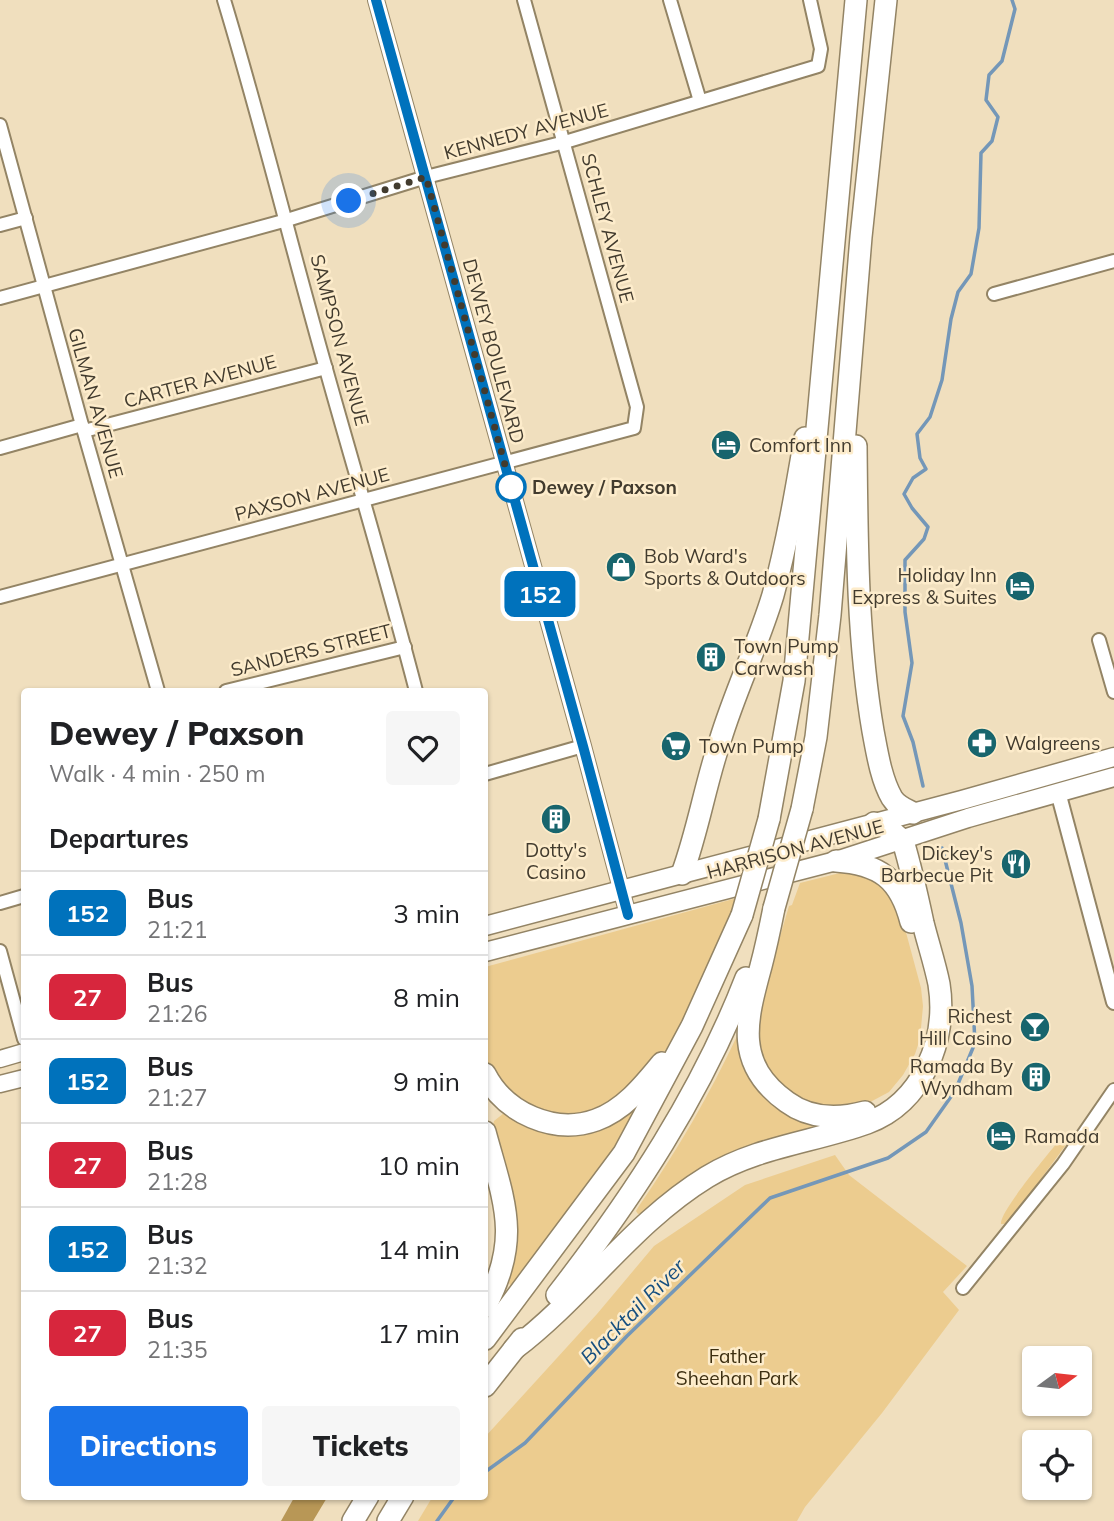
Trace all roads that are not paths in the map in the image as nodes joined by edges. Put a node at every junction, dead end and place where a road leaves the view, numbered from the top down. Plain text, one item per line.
1 (224, 0) edge
2 (376, 0) edge
3 (524, 0) edge
4 (670, 0) edge
5 (810, 0) edge
6 (856, 0) edge
7 (886, 0) edge
8 (700, 101) junction
9 (0, 125) edge
10 (565, 142) junction
11 (426, 177) junction
12 (26, 218) junction
13 (287, 220) junction
14 (0, 225) edge
15 (861, 237) junction
16 (1114, 261) edge
17 (44, 286) junction
18 (994, 294) dead end
19 (0, 299) edge
20 (826, 341) junction
21 (326, 368) junction
22 (83, 428) junction
23 (634, 428) joint
24 (0, 448) edge
25 (505, 463) junction
26 (365, 500) junction
27 (122, 565) junction
28 (0, 597) edge
29 (1099, 640) dead end
30 (405, 647) junction
31 (157, 688) edge
32 (238, 688) edge
33 (415, 688) edge
34 (1114, 692) edge
35 (583, 746) junction
36 (1114, 757) edge
37 (488, 773) edge
38 (1114, 777) edge
39 (1058, 793) junction
40 (913, 813) junction
41 (874, 823) junction
42 (903, 841) junction
43 (836, 861) junction
44 (682, 874) junction
45 (621, 890) junction
46 (21, 897) edge
47 (0, 903) edge
48 (774, 908) junction
49 (628, 915) junction
50 (488, 925) edge
51 (0, 951) edge
52 (488, 951) edge
53 (1114, 1002) edge
54 (692, 1026) junction
55 (21, 1028) edge
56 (21, 1053) edge
57 (0, 1059) edge
58 (21, 1079) edge
59 (488, 1079) edge
60 (0, 1084) edge
61 (1114, 1090) edge
62 (488, 1143) edge
63 (963, 1289) dead end
64 (488, 1301) edge
65 (488, 1335) edge
66 (514, 1349) junction
67 (488, 1382) edge
68 (365, 1500) edge
69 (401, 1500) edge
70 (353, 1521) edge
71 (388, 1521) edge

1 - 13 street, SAMPSON AVENUE
2 - 11 street, DEWEY BOULEVARD
3 - 10 street, SCHLEY AVENUE
4 - 8 street
5 - 8 street, KENNEDY AVENUE
6 - 20 highway
7 - 15 highway
8 - 10 street, KENNEDY AVENUE
9 - 12 street, GILMAN AVENUE
10 - 11 street, KENNEDY AVENUE
10 - 23 street, SCHLEY AVENUE
11 - 13 street, KENNEDY AVENUE
11 - 25 street, DEWEY BOULEVARD
12 - 14 street
12 - 17 street, GILMAN AVENUE
13 - 17 street, KENNEDY AVENUE
13 - 21 street, SAMPSON AVENUE
15 - 40 highway
15 - 48 highway, bridge
16 - 18 street
17 - 19 street, KENNEDY AVENUE
17 - 22 street, GILMAN AVENUE
20 - 44 highway
20 - 54 highway, bridge
21 - 22 street, CARTER AVENUE
21 - 26 street, SAMPSON AVENUE
22 - 24 street, CARTER AVENUE
22 - 27 street, GILMAN AVENUE
23 - 25 street, PAXSON AVENUE
25 - 26 street, PAXSON AVENUE
25 - 35 street, DEWEY BOULEVARD
26 - 27 street, PAXSON AVENUE
26 - 30 street, SAMPSON AVENUE
27 - 28 street, PAXSON AVENUE
27 - 31 street, GILMAN AVENUE
29 - 34 street
30 - 32 street, SANDERS STREET
30 - 33 street, SAMPSON AVENUE
35 - 37 street
35 - 45 street, DEWEY BOULEVARD
36 - 40 main road, HARRISON AVENUE
38 - 39 main road, HARRISON AVENUE
39 - 42 main road, HARRISON AVENUE
39 - 53 street
40 - 41 main road, HARRISON AVENUE
41 - 42 highway
41 - 44 main road, HARRISON AVENUE
42 - 43 main road, HARRISON AVENUE
42 - 66 highway
43 - 48 highway
43 - 49 main road, HARRISON AVENUE
44 - 45 main road, HARRISON AVENUE
45 - 49 street, DEWEY BOULEVARD
45 - 50 main road, HARRISON AVENUE
46 - 47 street
48 - 66 highway
49 - 52 main road, HARRISON AVENUE
51 - 55 street
54 - 59 highway
54 - 65 highway
56 - 57 main road
58 - 60 main road
61 - 63 street
62 - 64 highway
66 - 67 highway
68 - 70 highway
69 - 71 highway

